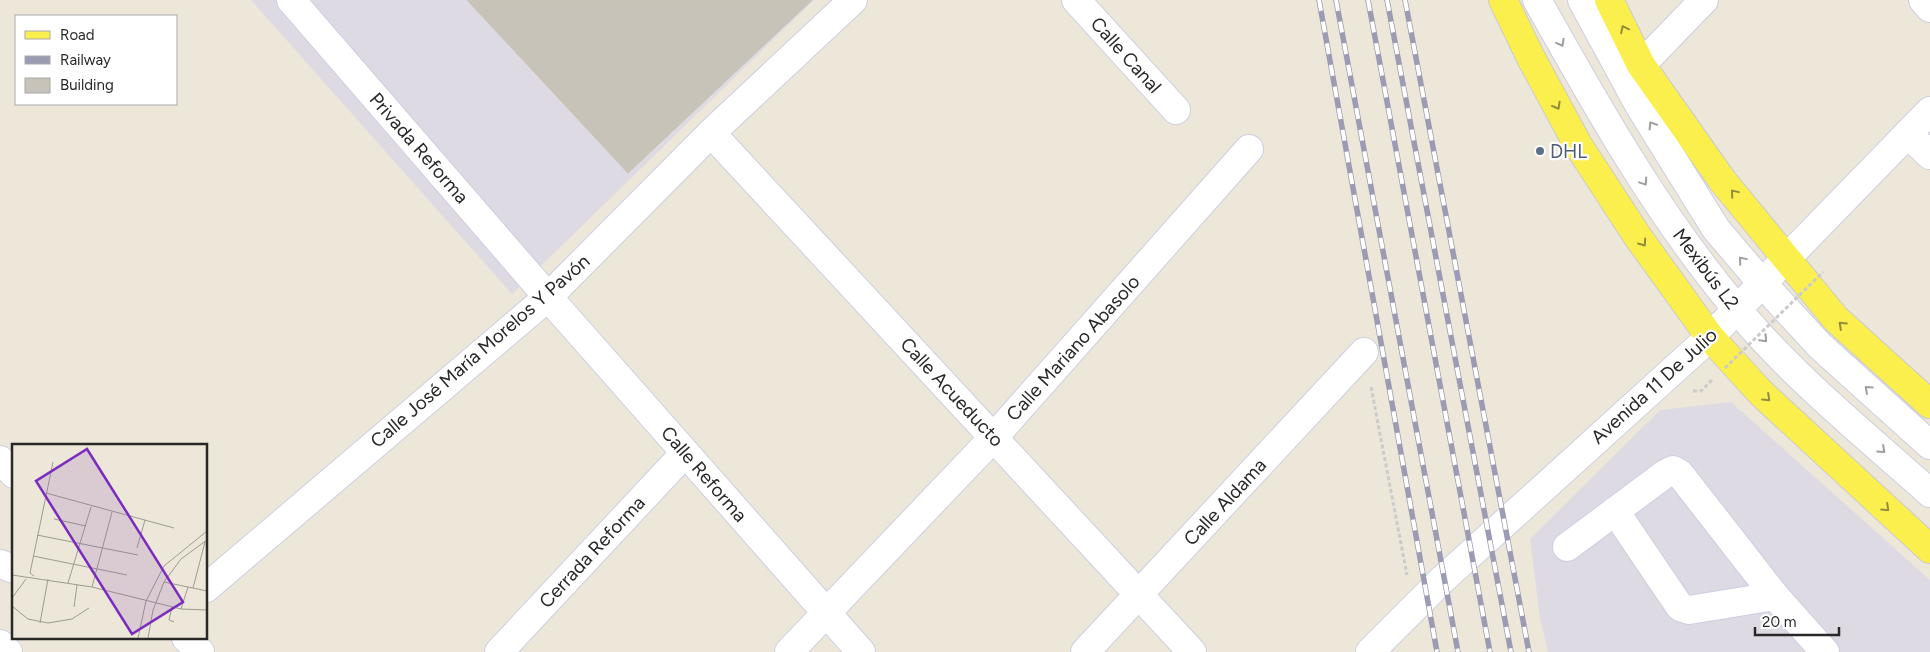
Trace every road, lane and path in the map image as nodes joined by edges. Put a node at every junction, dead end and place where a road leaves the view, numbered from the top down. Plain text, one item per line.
1 (291, 0) edge
2 (854, 0) edge
3 (1076, 0) edge
4 (1503, 0) edge
5 (1537, 0) edge
6 (1582, 0) edge
7 (1610, 0) edge
8 (1704, 0) edge
9 (1923, 0) edge
10 (1930, 8) edge
11 (1641, 65) junction
12 (1176, 110) dead end
13 (1930, 111) edge
14 (711, 133) junction
15 (1908, 134) junction
16 (1249, 149) dead end
17 (1930, 155) edge
18 (1787, 257) junction
19 (1823, 272) dead end
20 (1761, 282) junction
21 (548, 297) junction
22 (1736, 309) junction
23 (1710, 337) junction
24 (1364, 352) joint
25 (1686, 391) dead end
26 (1930, 404) edge
27 (994, 437) junction
28 (1930, 445) edge
29 (685, 453) junction
30 (0, 460) edge
31 (12, 472) edge
32 (1930, 493) edge
33 (1615, 511) junction
34 (1567, 547) dead end
35 (1930, 549) edge
36 (0, 564) edge
37 (12, 568) edge
38 (208, 586) edge
39 (1138, 594) junction
40 (1775, 596) junction
41 (1413, 607) junction
42 (827, 613) junction
43 (188, 640) edge
44 (200, 652) edge
45 (499, 652) edge
46 (789, 652) edge
47 (861, 652) edge
48 (1086, 652) edge
49 (1192, 652) edge
50 (1370, 652) edge
51 (1825, 652) edge

1 - 21 street, Privada Reforma
2 - 14 street, Calle José María Morelos Y Pavón
3 - 12 street, Calle Canal
4 -> 23 main road
5 -> 22 street, Mexibús L2
20 -> 6 street, Mexibús L2
11 -> 7 main road
8 - 11 street
9 - 10 street
18 -> 11 main road
13 - 15 street, Avenida 11 De Julio
14 - 21 street, Calle José María Morelos Y Pavón
14 - 27 street, Calle Acueducto
15 - 17 street
15 - 18 street, Avenida 11 De Julio
16 - 27 street, Calle Mariano Abasolo
18 - 20 street, Avenida 11 De Julio
26 -> 18 main road
19 - 25 path, bridge
20 - 22 street, Avenida 11 De Julio
28 -> 20 street, Mexibús L2
21 - 29 street, Calle Reforma
21 - 38 street, Calle José María Morelos Y Pavón
22 - 23 street, Avenida 11 De Julio
22 -> 32 street, Mexibús L2
23 -> 35 main road
23 - 41 street, Avenida 11 De Julio
24 - 39 street, Calle Aldama
24 - 41 path
27 - 39 street, Calle Acueducto
27 - 42 street, Calle Mariano Abasolo
29 - 42 street, Calle Reforma
29 - 45 street, Cerrada Reforma
30 - 31 street
33 - 34 street
33 - 40 street
33 - 40 street
36 - 37 street
39 - 48 street, Calle Aldama
39 - 49 street, Calle Acueducto
40 - 51 street
41 - 50 street, Avenida 11 De Julio
42 - 46 street, Calle Mariano Abasolo
42 - 47 street, Calle Reforma
43 - 44 street

